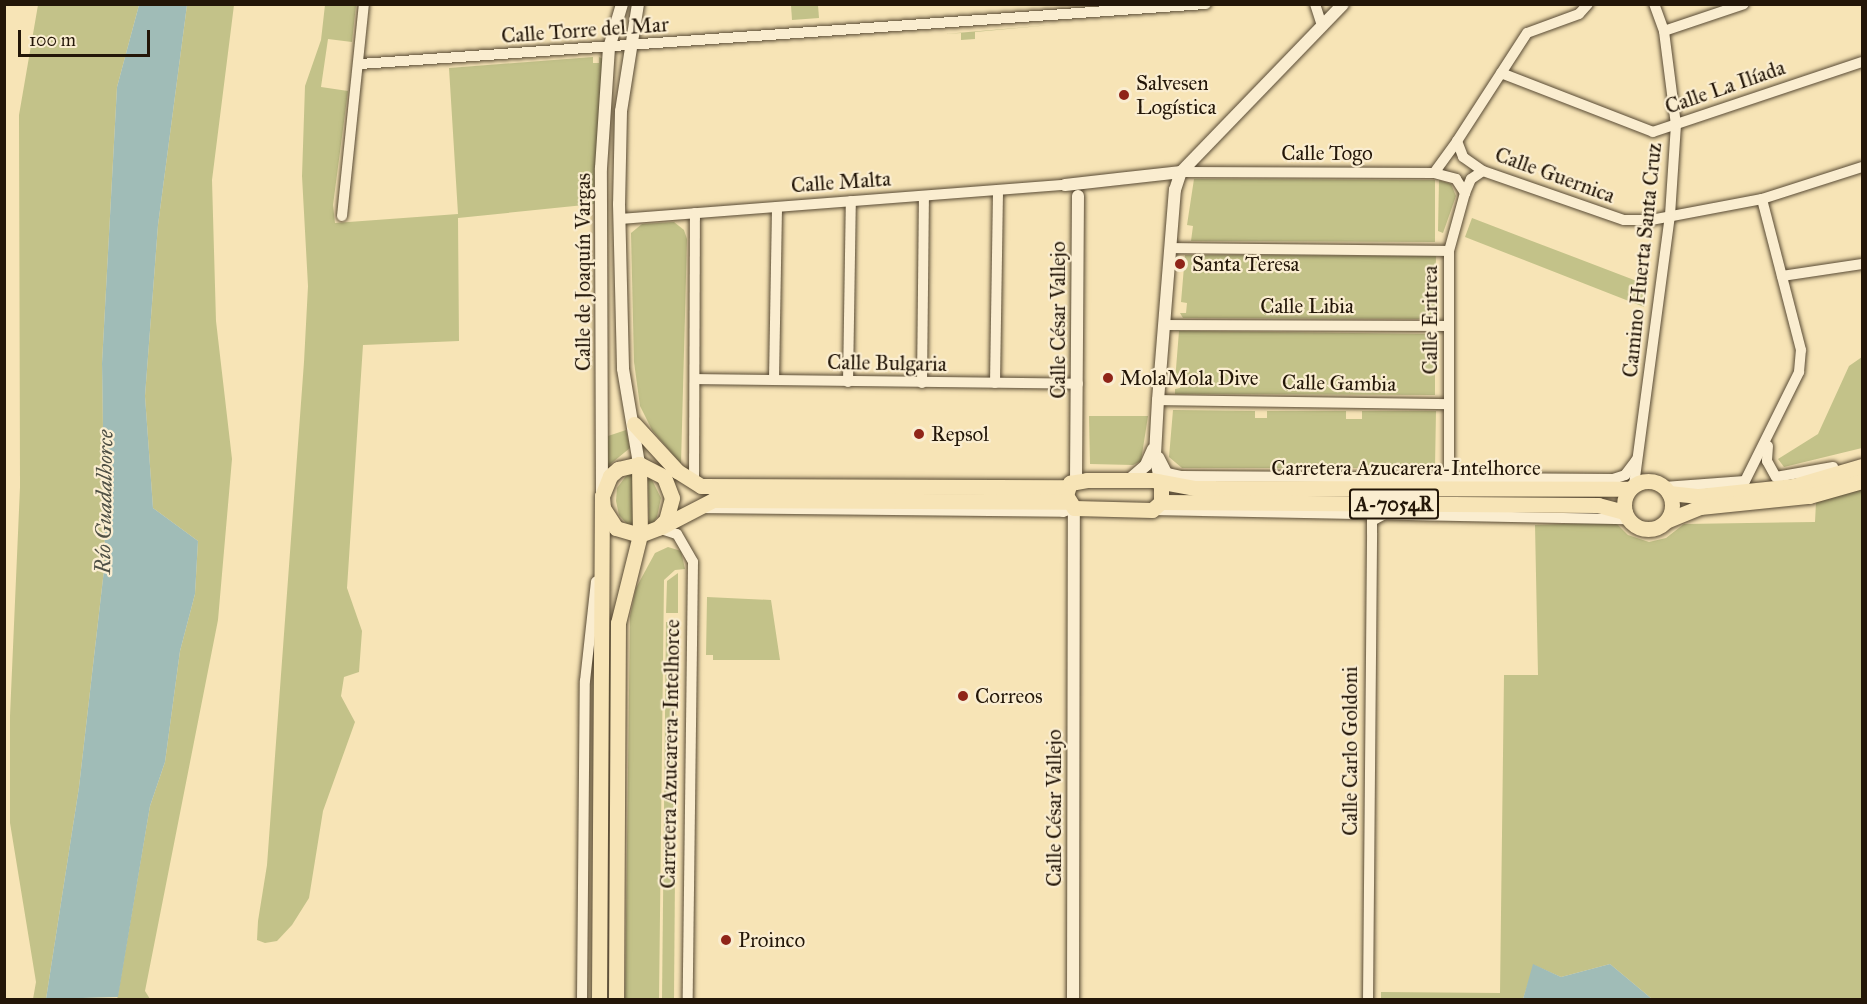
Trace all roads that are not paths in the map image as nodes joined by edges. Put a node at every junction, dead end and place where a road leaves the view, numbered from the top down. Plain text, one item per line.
1 (364, 4) edge
2 (622, 4) edge
3 (638, 4) edge
4 (1206, 4) edge
5 (1315, 4) edge
6 (1343, 4) edge
7 (1588, 4) edge
8 (1654, 4) edge
9 (1744, 4) edge
10 (1322, 26) junction
11 (1664, 31) junction
12 (629, 46) junction
13 (609, 48) junction
14 (1863, 62) edge
15 (360, 64) junction
16 (1501, 74) junction
17 (1676, 125) junction
18 (1457, 141) junction
19 (1863, 166) edge
20 (1483, 171) junction
21 (1180, 172) junction
22 (1434, 173) junction
23 (1098, 180) junction
24 (1065, 185) junction
25 (998, 190) junction
26 (1465, 193) junction
27 (924, 196) junction
28 (1078, 196) junction
29 (1762, 199) junction
30 (851, 201) junction
31 (777, 207) junction
32 (695, 213) junction
33 (1670, 215) junction
34 (342, 216) dead end
35 (620, 219) junction
36 (1170, 248) junction
37 (1449, 251) junction
38 (1863, 264) edge
39 (1782, 276) junction
40 (1164, 325) junction
41 (1449, 326) junction
42 (695, 379) junction
43 (774, 380) junction
44 (848, 382) junction
45 (922, 382) junction
46 (995, 383) junction
47 (1078, 384) junction
48 (1158, 400) junction
49 (1449, 404) junction
50 (634, 424) junction
51 (1772, 432) junction
52 (1155, 446) junction
53 (1637, 459) junction
54 (1863, 459) edge
55 (639, 464) junction
56 (1863, 466) edge
57 (656, 470) junction
58 (676, 471) junction
59 (1214, 476) junction
60 (1449, 477) junction
61 (1599, 478) junction
62 (1129, 480) junction
63 (694, 481) junction
64 (1863, 481) edge
65 (1161, 485) junction
66 (1181, 486) junction
67 (1632, 487) junction
68 (1666, 490) junction
69 (1071, 495) junction
70 (602, 496) junction
71 (1157, 506) junction
72 (1388, 512) junction
73 (1626, 516) junction
74 (1668, 520) junction
75 (658, 528) junction
76 (640, 535) junction
77 (600, 561) junction
78 (582, 999) edge
79 (599, 999) edge
80 (616, 999) edge
81 (688, 999) edge
82 (1073, 999) edge
83 (1368, 999) edge

1 - 15 street
2 - 13 street, Calle de Joaquín Vargas
3 - 12 street, Calle de Joaquín Vargas
4 - 12 street, Calle Torre del Mar
5 - 10 street
6 - 10 street
7 - 16 street
8 - 11 street, Camino Huerta Santa Cruz
9 - 11 street
10 - 21 street
11 - 17 street, Camino Huerta Santa Cruz
12 - 13 street, Calle Torre del Mar
12 - 35 street, Calle de Joaquín Vargas
13 - 15 street, Calle Torre del Mar
13 - 70 street, Calle de Joaquín Vargas
14 - 17 street, Calle La Ilíada
15 - 34 street
16 - 17 street, Calle La Ilíada
16 - 18 street
17 - 33 street, Camino Huerta Santa Cruz
18 - 20 street, Calle Guernica
18 - 22 street
19 - 29 street, Calle Guernica
20 - 26 street, Calle Eritrea
20 - 33 street, Calle Guernica
21 - 22 street, Calle Togo
21 - 23 street, Calle Malta
21 - 36 street
22 - 26 street, Calle Togo
23 - 24 street, Calle Malta
23 - 28 street
24 - 25 street, Calle Malta
24 - 28 street
25 - 27 street, Calle Malta
25 - 46 street
26 - 37 street, Calle Eritrea
27 - 30 street, Calle Malta
27 - 45 street
28 - 47 street, Calle César Vallejo
29 - 33 street, Calle Guernica
29 - 39 street
30 - 31 street, Calle Malta
30 - 44 street
31 - 32 street, Calle Malta
31 - 43 street
32 - 35 street, Calle Malta
32 - 42 street
33 - 53 street, Camino Huerta Santa Cruz
35 - 50 street, Calle de Joaquín Vargas
36 - 37 street
36 - 40 street
37 - 41 street, Calle Eritrea
38 - 39 street
39 - 51 street
40 - 41 street, Calle Libia
40 - 48 street
41 - 49 street, Calle Eritrea
42 - 43 street, Calle Bulgaria
42 - 63 street
43 - 44 street, Calle Bulgaria
44 - 45 street, Calle Bulgaria
45 - 46 street, Calle Bulgaria
46 - 47 street, Calle Bulgaria
47 - 69 street, Calle César Vallejo
48 - 49 street, Calle Gambia
48 - 52 street
49 - 60 street, Calle Eritrea
50 - 55 street, Calle de Joaquín Vargas
50 - 58 main road
51 - 54 street
51 - 68 street
52 - 59 street, Carretera Azucarera-Intelhorce
52 - 62 street
52 - 65 street
53 - 61 street, Carretera Azucarera-Intelhorce
53 - 67 street, Camino Huerta Santa Cruz
55 - 57 main road
55 - 70 main road
55 - 76 main road
56 - 68 main road, A-7054R
57 - 58 main road
57 - 75 main road
58 - 63 main road
59 - 60 street, Carretera Azucarera-Intelhorce
59 - 66 street, Carretera Azucarera-Intelhorce
60 - 61 street, Carretera Azucarera-Intelhorce
61 - 67 street, Carretera Azucarera-Intelhorce
62 - 65 main road, A-7054R
62 - 69 main road, A-7054R
63 - 69 main road
64 - 74 main road, A-7054R
65 - 66 main road, Carretera Azucarera-Intelhorce / A-7054R
65 - 71 main road
66 - 67 main road, Carretera Azucarera-Intelhorce / A-7054R
67 - 68 main road, A-7054R
67 - 73 main road
68 - 74 main road
69 - 71 main road, A-7054R
69 - 75 main road
69 - 82 street, Calle César Vallejo
70 - 76 main road
70 - 77 main road
71 - 72 street
71 - 73 main road, Carretera Azucarera-Intelhorce / A-7054R
72 - 73 street
72 - 83 street, Calle Carlo Goldoni
73 - 74 main road, A-7054R
75 - 76 main road
75 - 81 street, Carretera Azucarera-Intelhorce
76 - 80 main road
77 - 78 street
77 - 79 main road

